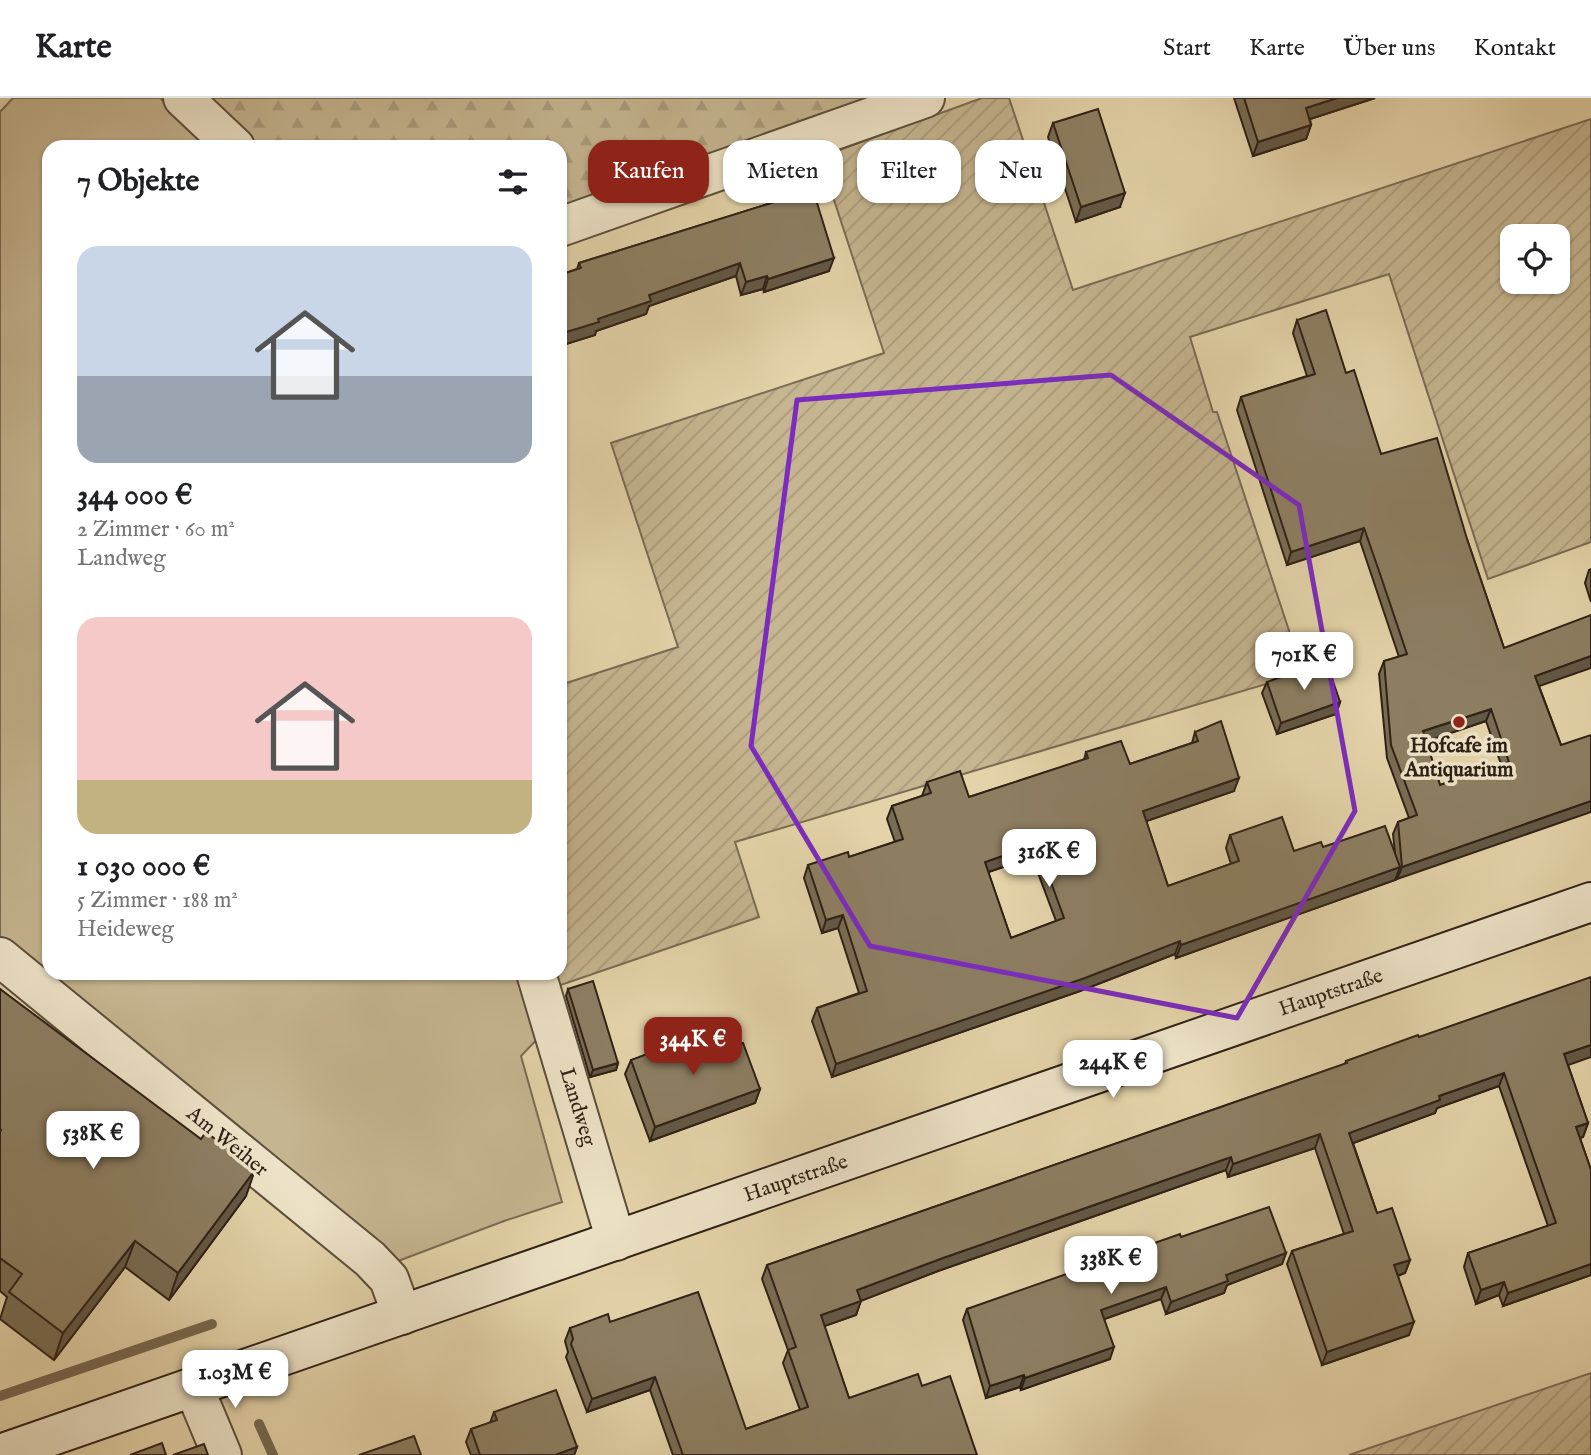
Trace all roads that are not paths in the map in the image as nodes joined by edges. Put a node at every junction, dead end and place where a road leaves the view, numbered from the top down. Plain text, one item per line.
1 (183, 98) edge
2 (925, 98) edge
3 (228, 140) edge
4 (567, 225) edge
5 (1591, 902) edge
6 (0, 957) edge
7 (538, 980) edge
8 (615, 1241) junction
9 (402, 1315) junction
10 (194, 1388) junction
11 (0, 1454) edge
12 (222, 1455) edge

1 - 3 main road
2 - 4 main road
5 - 8 main road, Hauptstraße
6 - 9 main road, Am Weiher
7 - 8 main road, Landweg
8 - 9 main road, Hauptstraße
9 - 10 main road, Hauptstraße
10 - 11 main road, Hauptstraße
10 - 12 main road

